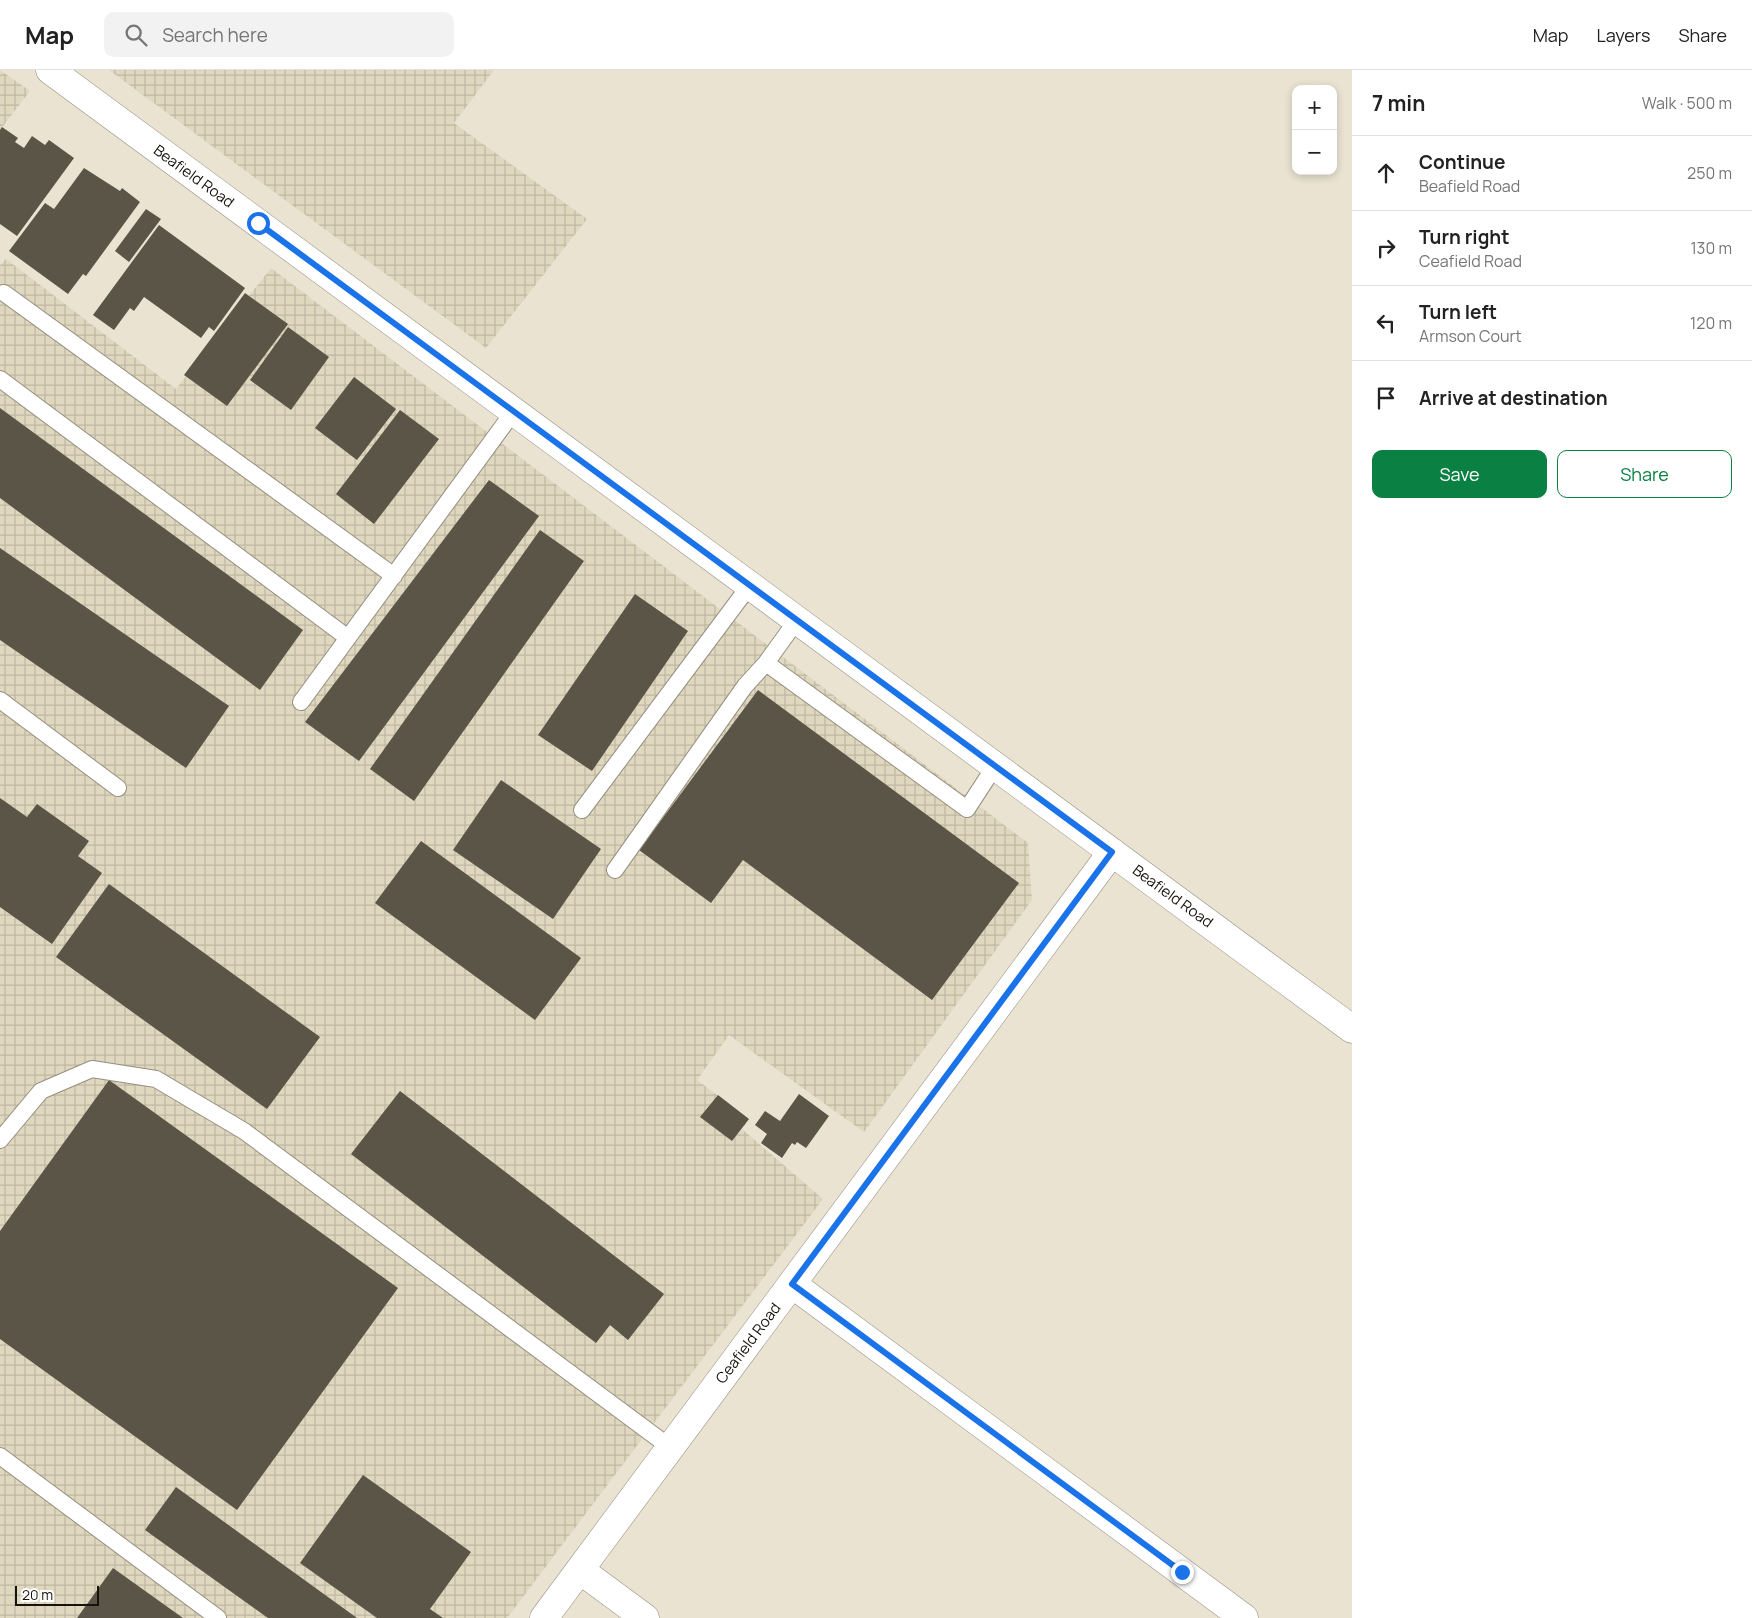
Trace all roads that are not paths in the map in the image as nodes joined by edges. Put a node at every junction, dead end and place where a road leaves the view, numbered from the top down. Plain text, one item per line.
1 (50, 70) edge
2 (4, 293) dead end
3 (0, 379) edge
4 (514, 411) junction
5 (394, 576) junction
6 (750, 585) junction
7 (797, 620) junction
8 (348, 638) junction
9 (766, 663) junction
10 (0, 700) edge
11 (301, 702) dead end
12 (995, 766) junction
13 (118, 788) dead end
14 (582, 810) dead end
15 (1112, 852) junction
16 (615, 870) dead end
17 (1352, 1029) edge
18 (0, 1140) edge
19 (792, 1284) junction
20 (671, 1448) junction
21 (0, 1456) edge
22 (580, 1570) junction
23 (218, 1618) edge
24 (544, 1618) edge
25 (645, 1618) edge
26 (1244, 1618) edge

1 - 4 street, Beafield Road
2 - 5 lane
3 - 8 lane
4 - 5 lane
4 - 6 street, Beafield Road
5 - 8 lane
6 - 7 street, Beafield Road
6 - 14 lane
7 - 9 lane
7 - 12 street, Beafield Road
8 - 11 lane
9 - 12 lane
9 - 16 lane
10 - 13 lane
12 - 15 street, Beafield Road
15 - 17 street, Beafield Road
15 - 19 street, Ceafield Road
18 - 20 lane
19 - 20 street, Ceafield Road
19 - 26 street
20 - 22 street, Ceafield Road
21 - 23 lane
22 - 24 street, Ceafield Road
22 - 25 street

